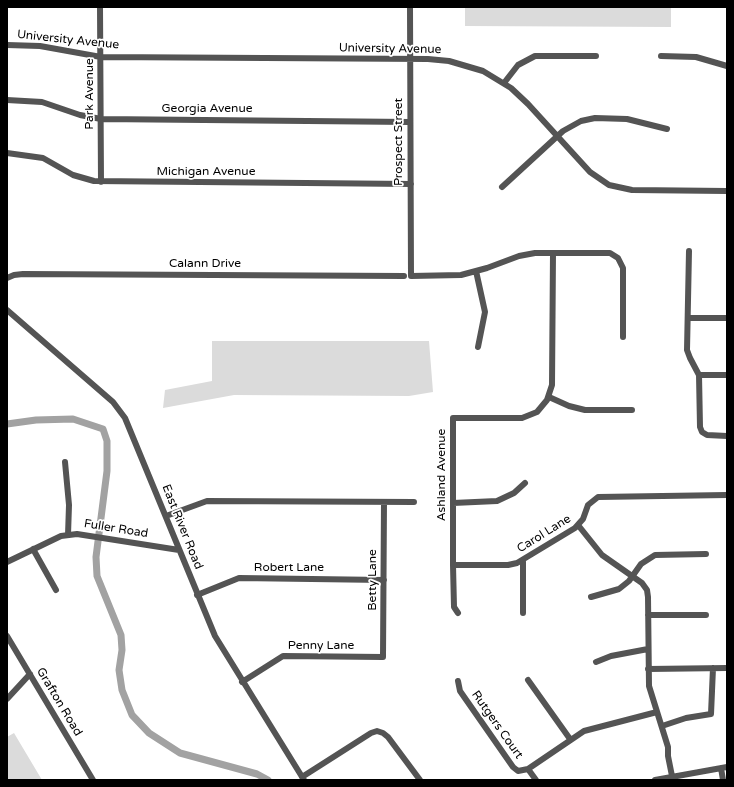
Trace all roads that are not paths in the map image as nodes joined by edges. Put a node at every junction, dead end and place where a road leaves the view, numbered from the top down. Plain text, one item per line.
1 (100, 7) edge
2 (410, 7) edge
3 (7, 45) edge
4 (596, 56) dead end
5 (661, 56) dead end
6 (101, 57) junction
7 (410, 59) junction
8 (727, 66) edge
9 (504, 83) junction
10 (7, 100) edge
11 (101, 119) junction
12 (410, 122) junction
13 (667, 129) dead end
14 (557, 137) junction
15 (7, 153) edge
16 (102, 182) junction
17 (411, 184) junction
18 (502, 187) dead end
19 (727, 191) edge
20 (689, 251) dead end
21 (553, 253) junction
22 (476, 271) junction
23 (408, 276) junction
24 (7, 278) edge
25 (7, 310) edge
26 (688, 318) junction
27 (727, 318) edge
28 (623, 337) dead end
29 (478, 347) dead end
30 (699, 375) junction
31 (727, 375) edge
32 (549, 397) junction
33 (632, 410) dead end
34 (727, 436) edge
35 (65, 462) dead end
36 (526, 483) dead end
37 (727, 495) edge
38 (384, 502) junction
39 (414, 502) dead end
40 (453, 502) junction
41 (166, 516) junction
42 (578, 525) junction
43 (68, 535) junction
44 (33, 549) junction
45 (179, 550) junction
46 (706, 554) dead end
47 (523, 560) junction
48 (7, 562) edge
49 (452, 565) junction
50 (632, 577) junction
51 (384, 580) junction
52 (56, 590) dead end
53 (197, 595) junction
54 (590, 597) dead end
55 (458, 612) dead end
56 (523, 613) dead end
57 (648, 615) junction
58 (706, 615) dead end
59 (7, 636) edge
60 (648, 649) junction
61 (383, 657) joint
62 (596, 662) dead end
63 (713, 668) junction
64 (727, 668) edge
65 (648, 669) junction
66 (30, 674) junction
67 (528, 680) dead end
68 (458, 681) dead end
69 (242, 682) junction
70 (7, 699) edge
71 (657, 712) junction
72 (662, 726) junction
73 (570, 739) junction
74 (724, 768) edge
75 (528, 769) junction
76 (674, 776) junction
77 (303, 778) edge
78 (93, 780) edge
79 (420, 780) edge
80 (536, 780) edge
81 (655, 780) edge
82 (723, 780) edge

1 - 6 street, Park Avenue
2 - 7 street, Prospect Street
3 - 6 street, University Avenue
4 - 9 street
5 - 8 street
6 - 7 street, University Avenue
6 - 11 street, Park Avenue
7 - 9 street, University Avenue
7 - 12 street, Prospect Street
9 - 14 street, University Avenue
10 - 11 street, Georgia Avenue
11 - 12 street, Georgia Avenue
11 - 16 street, Park Avenue
12 - 17 street, Prospect Street
13 - 14 street
14 - 18 street
14 - 19 street, University Avenue
15 - 16 street, Michigan Avenue
16 - 17 street, Michigan Avenue
17 - 23 street, Prospect Street
20 - 26 street
21 - 22 street, Calann Drive
21 - 28 street, Calann Drive
21 - 32 street, Ashland Avenue
22 - 23 street, Calann Drive
22 - 29 street
23 - 24 street, Calann Drive
25 - 41 street, East River Road
26 - 27 street
26 - 30 street
30 - 31 street
30 - 34 street
32 - 33 street
32 - 40 street, Ashland Avenue
35 - 43 street
36 - 40 street
37 - 42 street, Carol Lane
38 - 39 street
38 - 41 street
38 - 51 street, Betty Lane
40 - 49 street, Ashland Avenue
41 - 45 street, East River Road
42 - 47 street, Carol Lane
42 - 50 street
43 - 44 street, Fuller Road
43 - 45 street, Fuller Road
44 - 48 street, Fuller Road
44 - 52 street
45 - 53 street, East River Road
46 - 50 street
47 - 49 street, Carol Lane
47 - 56 street
49 - 55 street, Ashland Avenue
50 - 54 street
50 - 57 street
51 - 53 street, Robert Lane
51 - 61 street, Betty Lane
53 - 69 street, East River Road
57 - 58 street
57 - 60 street
59 - 66 street, Grafton Road
60 - 62 street
60 - 65 street
61 - 69 street, Penny Lane
63 - 64 street
63 - 65 street
63 - 72 street
65 - 71 street
66 - 70 street
66 - 78 street, Grafton Road
67 - 73 street
68 - 75 street, Rutgers Court
69 - 77 street, East River Road
71 - 72 street
71 - 73 street
72 - 76 street
73 - 75 street
74 - 76 street
74 - 82 street
75 - 80 street
76 - 81 street
77 - 79 street

